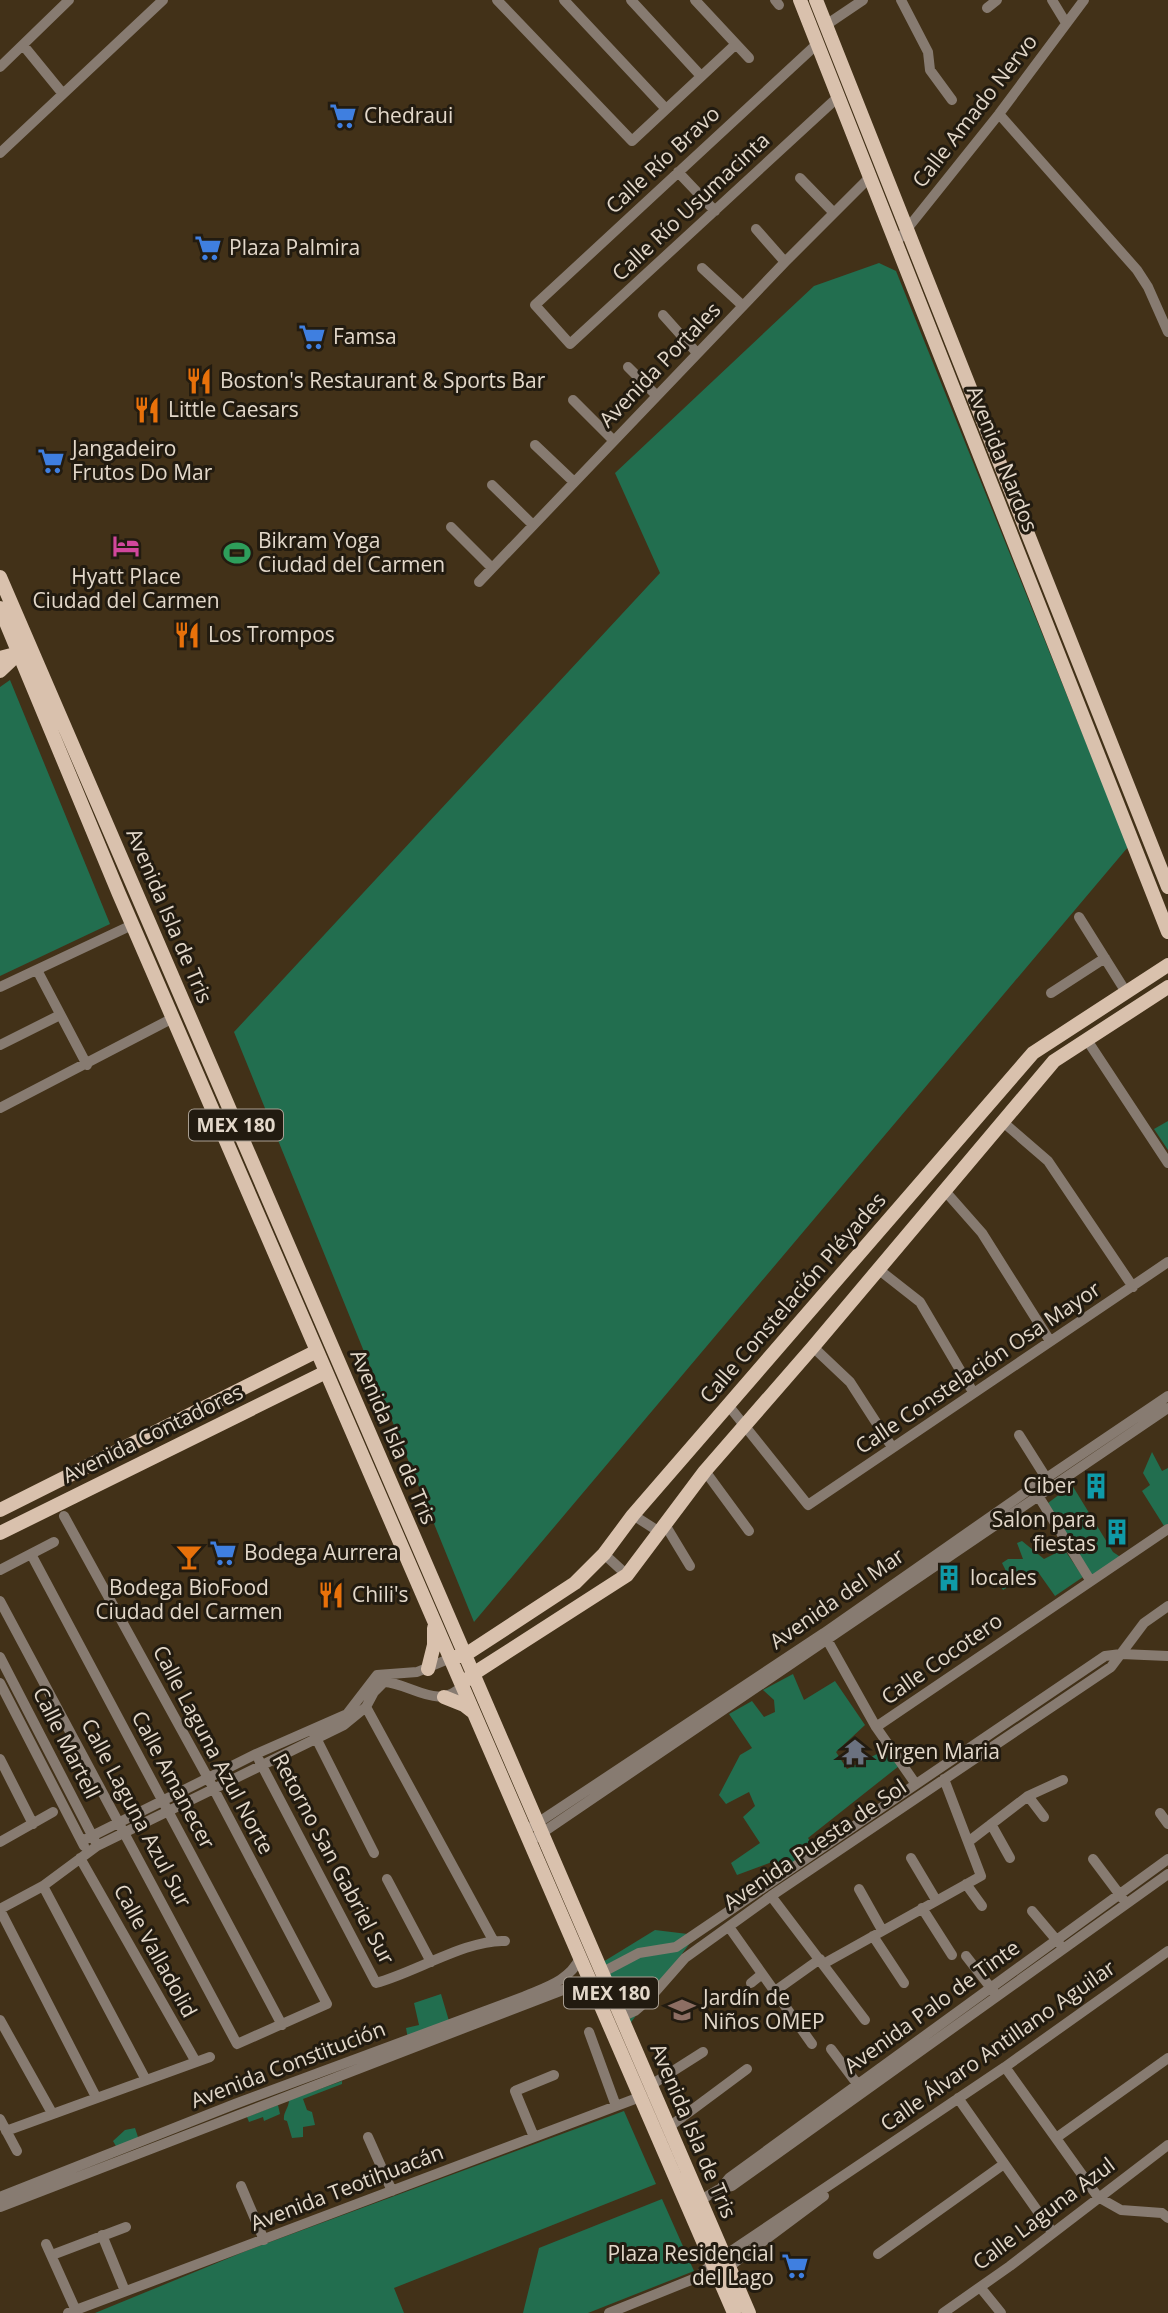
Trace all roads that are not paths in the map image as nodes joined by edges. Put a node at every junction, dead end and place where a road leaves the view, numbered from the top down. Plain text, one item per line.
1 (69, 0) edge
2 (163, 0) edge
3 (565, 0) edge
4 (631, 0) edge
5 (695, 0) edge
6 (800, 0) edge
7 (816, 0) edge
8 (863, 0) edge
9 (901, 0) edge
10 (998, 0) edge
11 (1052, 0) edge
12 (1084, 0) edge
13 (500, 1) edge
14 (986, 8) dead end
15 (1066, 23) junction
16 (826, 25) junction
17 (736, 44) junction
18 (817, 44) junction
19 (23, 45) junction
20 (749, 58) dead end
21 (0, 67) edge
22 (701, 76) junction
23 (63, 94) junction
24 (838, 97) junction
25 (952, 100) dead end
26 (666, 109) junction
27 (999, 114) junction
28 (0, 153) edge
29 (678, 172) junction
30 (870, 177) junction
31 (800, 178) dead end
32 (715, 211) junction
33 (834, 213) junction
34 (756, 229) dead end
35 (906, 229) junction
36 (895, 244) junction
37 (785, 262) junction
38 (702, 268) dead end
39 (743, 306) junction
40 (663, 315) dead end
41 (1168, 331) edge
42 (570, 344) joint
43 (697, 353) junction
44 (628, 367) dead end
45 (656, 395) junction
46 (573, 400) dead end
47 (614, 441) junction
48 (535, 445) dead end
49 (575, 482) junction
50 (492, 485) dead end
51 (533, 525) junction
52 (451, 527) dead end
53 (492, 568) junction
54 (0, 577) edge
55 (479, 582) dead end
56 (0, 590) edge
57 (0, 608) edge
58 (14, 626) junction
59 (26, 639) junction
60 (19, 653) junction
61 (0, 657) edge
62 (38, 667) junction
63 (0, 673) edge
64 (30, 681) junction
65 (1165, 868) edge
66 (1168, 887) edge
67 (1079, 917) dead end
68 (132, 925) junction
69 (1168, 932) edge
70 (1104, 958) junction
71 (1168, 965) edge
72 (37, 970) junction
73 (1168, 987) edge
74 (0, 988) edge
75 (1126, 992) junction
76 (1051, 993) dead end
77 (60, 1015) junction
78 (173, 1018) junction
79 (1087, 1040) junction
80 (0, 1045) edge
81 (1043, 1046) junction
82 (1054, 1061) junction
83 (87, 1065) junction
84 (0, 1108) edge
85 (1003, 1122) junction
86 (1168, 1163) edge
87 (945, 1191) junction
88 (1168, 1262) edge
89 (878, 1269) junction
90 (1133, 1287) junction
91 (1050, 1341) junction
92 (813, 1347) junction
93 (317, 1352) junction
94 (326, 1372) junction
95 (973, 1392) junction
96 (1168, 1396) edge
97 (728, 1405) junction
98 (1168, 1408) edge
99 (745, 1425) junction
100 (1019, 1435) dead end
101 (892, 1447) junction
102 (705, 1471) junction
103 (1049, 1482) junction
104 (1035, 1491) junction
105 (0, 1510) edge
106 (972, 1513) dead end
107 (633, 1515) junction
108 (64, 1516) dead end
109 (979, 1524) junction
110 (661, 1527) junction
111 (1168, 1529) edge
112 (749, 1531) dead end
113 (0, 1533) edge
114 (54, 1542) dead end
115 (604, 1553) junction
116 (31, 1554) junction
117 (690, 1566) dead end
118 (0, 1570) edge
119 (627, 1575) junction
120 (1090, 1580) junction
121 (0, 1601) edge
122 (1168, 1606) edge
123 (434, 1623) junction
124 (826, 1637) junction
125 (1121, 1654) junction
126 (0, 1657) edge
127 (458, 1657) junction
128 (1167, 1658) edge
129 (428, 1669) junction
130 (4, 1674) edge
131 (473, 1674) junction
132 (0, 1683) edge
133 (463, 1685) junction
134 (1067, 1689) junction
135 (3, 1697) edge
136 (444, 1697) junction
137 (13, 1706) junction
138 (366, 1707) junction
139 (0, 1713) edge
140 (474, 1713) junction
141 (1004, 1724) junction
142 (876, 1727) junction
143 (31, 1730) junction
144 (314, 1734) junction
145 (1012, 1734) junction
146 (954, 1758) junction
147 (0, 1759) edge
148 (259, 1759) junction
149 (961, 1768) junction
150 (4, 1776) edge
151 (944, 1779) junction
152 (1063, 1780) dead end
153 (210, 1783) junction
154 (915, 1783) junction
155 (1028, 1796) junction
156 (165, 1805) junction
157 (53, 1812) dead end
158 (1160, 1813) dead end
159 (1044, 1817) dead end
160 (33, 1824) junction
161 (991, 1824) junction
162 (1168, 1824) edge
163 (121, 1828) junction
164 (534, 1832) junction
165 (0, 1842) edge
166 (968, 1842) junction
167 (88, 1847) junction
168 (373, 1853) dead end
169 (911, 1858) dead end
170 (1010, 1858) dead end
171 (1094, 1859) dead end
172 (1168, 1859) edge
173 (1168, 1874) edge
174 (387, 1879) dead end
175 (966, 1884) junction
176 (43, 1886) junction
177 (859, 1889) dead end
178 (771, 1896) junction
179 (1123, 1899) junction
180 (936, 1900) junction
181 (982, 1906) dead end
182 (922, 1908) junction
183 (0, 1909) edge
184 (1032, 1910) dead end
185 (729, 1927) junction
186 (878, 1933) junction
187 (493, 1940) junction
188 (505, 1941) dead end
189 (1060, 1945) junction
190 (676, 1947) junction
191 (1168, 1951) edge
192 (952, 1955) dead end
193 (966, 1956) dead end
194 (580, 1958) junction
195 (685, 1958) junction
196 (822, 1961) junction
197 (431, 1962) junction
198 (762, 1974) junction
199 (596, 1977) junction
200 (751, 1983) dead end
201 (904, 1983) dead end
202 (550, 1991) junction
203 (775, 1991) junction
204 (994, 1992) junction
205 (605, 2016) junction
206 (621, 2017) junction
207 (0, 2020) edge
208 (865, 2020) dead end
209 (282, 2025) junction
210 (589, 2032) dead end
211 (813, 2044) dead end
212 (831, 2049) dead end
213 (703, 2052) dead end
214 (209, 2057) dead end
215 (1168, 2058) edge
216 (195, 2062) junction
217 (1005, 2067) junction
218 (747, 2069) dead end
219 (554, 2075) dead end
220 (146, 2080) junction
221 (651, 2085) junction
222 (861, 2088) junction
223 (96, 2097) junction
224 (640, 2097) junction
225 (958, 2098) junction
226 (616, 2106) junction
227 (52, 2113) junction
228 (0, 2119) edge
229 (669, 2127) junction
230 (6, 2131) junction
231 (368, 2137) dead end
232 (534, 2137) junction
233 (1056, 2138) junction
234 (1168, 2145) edge
235 (17, 2151) dead end
236 (1004, 2164) junction
237 (241, 2186) dead end
238 (392, 2191) junction
239 (1097, 2197) junction
240 (2, 2202) edge
241 (694, 2204) junction
242 (1168, 2218) edge
243 (126, 2227) dead end
244 (1053, 2233) junction
245 (102, 2235) junction
246 (264, 2240) junction
247 (46, 2244) dead end
248 (878, 2254) dead end
249 (52, 2255) junction
250 (721, 2266) junction
251 (980, 2287) junction
252 (125, 2291) junction
253 (73, 2312) edge
254 (609, 2313) edge
255 (734, 2313) edge
256 (749, 2313) edge
257 (943, 2313) edge
258 (1001, 2313) edge

1 - 19 street
2 - 23 street
3 - 26 street
4 - 22 street
5 - 17 street
6 - 18 main road, Avenida Nardos
7 - 16 main road, Avenida Nardos
8 - 16 street
9 - 25 street
10 - 14 street
11 - 15 street
12 - 15 street, Calle Amado Nervo
13 - 26 street
15 - 27 street, Calle Amado Nervo
16 - 35 main road, Avenida Nardos
17 - 20 street
17 - 22 street
18 - 24 main road, Avenida Nardos
18 - 29 street, Calle Río Bravo
19 - 21 street
19 - 23 street
22 - 26 street
23 - 28 street
24 - 30 main road, Avenida Nardos
24 - 32 street, Calle Río Usumacinta
27 - 35 street, Calle Amado Nervo
27 - 41 street
29 - 32 street
29 - 42 street, Calle Río Bravo
30 - 33 street, Avenida Portales
30 - 36 main road, Avenida Nardos
31 - 33 street
32 - 42 street, Calle Río Usumacinta
33 - 37 street, Avenida Portales
34 - 37 street
35 - 36 street, Calle Amado Nervo
35 - 65 main road, Avenida Nardos
36 - 69 main road, Avenida Nardos
37 - 39 street, Avenida Portales
38 - 39 street
39 - 43 street, Avenida Portales
40 - 43 street
43 - 45 street, Avenida Portales
44 - 45 street
45 - 47 street, Avenida Portales
46 - 47 street
47 - 49 street, Avenida Portales
48 - 49 street
49 - 51 street, Avenida Portales
50 - 51 street
51 - 53 street, Avenida Portales
52 - 53 street
53 - 55 street, Avenida Portales
54 - 58 main road, Avenida Isla de Tris / MEX 180
56 - 58 main road
57 - 58 main road, Avenida Isla de Tris / MEX 180
58 - 59 main road, Avenida Isla de Tris / MEX 180
58 - 60 main road, Avenida Isla de Tris / MEX 180
58 - 61 main road
59 - 60 main road
59 - 62 main road, Avenida Isla de Tris / MEX 180
60 - 61 main road
60 - 62 main road
60 - 63 main road
60 - 64 main road, Avenida Isla de Tris / MEX 180
62 - 127 main road, Avenida Isla de Tris / MEX 180
63 - 64 main road
64 - 68 main road, Avenida Isla de Tris / MEX 180
65 - 66 main road, Avenida Nardos
67 - 70 street
68 - 72 street
68 - 78 main road, Avenida Isla de Tris / MEX 180
70 - 75 street
70 - 76 street
71 - 75 main road, Calle Constelación Pléyades
72 - 74 street
72 - 77 street
73 - 79 main road
75 - 81 main road, Calle Constelación Pléyades
77 - 80 street
77 - 83 street
78 - 83 street
78 - 93 main road, Avenida Isla de Tris / MEX 180
79 - 82 main road
79 - 86 street
81 - 82 street
81 - 97 main road, Calle Constelación Pléyades
82 - 85 main road
83 - 84 street
85 - 87 main road
85 - 90 street
87 - 89 main road
87 - 91 street
88 - 90 street, Calle Constelación Osa Mayor
89 - 92 main road
89 - 95 street
90 - 91 street, Calle Constelación Osa Mayor
91 - 95 street, Calle Constelación Osa Mayor
92 - 99 main road
92 - 101 street
93 - 94 main road, Avenida Isla de Tris / MEX 180
93 - 105 main road, Avenida Contadores
94 - 113 main road, Avenida Contadores
94 - 123 main road, Avenida Isla de Tris / MEX 180
95 - 101 street, Calle Constelación Osa Mayor
96 - 103 street, Avenida del Mar
97 - 99 street
97 - 107 main road, Calle Constelación Pléyades
98 - 103 street, Avenida del Mar
99 - 101 street, Calle Constelación Osa Mayor
99 - 102 main road
100 - 103 street
102 - 110 main road
102 - 112 street
103 - 104 street, Avenida del Mar
104 - 109 street, Avenida del Mar
104 - 120 street
104 - 124 street, Avenida del Mar
106 - 109 street
107 - 110 street
107 - 115 main road, Calle Constelación Pléyades
108 - 153 street, Calle Laguna Azul Norte
109 - 124 street, Avenida del Mar
110 - 117 street
110 - 119 main road
111 - 120 street, Calle Cocotero
114 - 116 street
115 - 119 street
115 - 127 main road, Calle Constelación Pléyades
116 - 118 street
116 - 156 street, Calle Amanecer
119 - 131 main road
120 - 142 street, Calle Cocotero
121 - 163 street, Calle Laguna Azul Sur
122 - 125 street
123 - 127 main road, Avenida Isla de Tris / MEX 180
123 - 129 main road
124 - 142 street
124 - 164 street, Avenida del Mar
125 - 128 street
125 - 134 street, Avenida Puesta de Sol
126 - 130 street, Calle Martell
127 - 129 street
127 - 131 main road, Avenida Isla de Tris / MEX 180
127 - 133 main road, Avenida Isla de Tris / MEX 180
129 - 144 street
130 - 143 street, Calle Martell
131 - 133 main road
131 - 164 main road, Avenida Isla de Tris / MEX 180
132 - 135 street, Calle Martell
133 - 136 street
133 - 140 main road, Avenida Isla de Tris / MEX 180
134 - 141 street, Avenida Puesta de Sol
134 - 145 street, Avenida Puesta de Sol
135 - 137 street, Calle Martell
136 - 138 street
136 - 140 main road
137 - 139 street
137 - 143 street, Calle Martell
138 - 144 street
138 - 187 street
140 - 164 main road, Avenida Isla de Tris / MEX 180
141 - 145 street
141 - 146 street, Avenida Puesta de Sol
142 - 154 street
143 - 167 street, Calle Martell
144 - 148 street
144 - 168 street
145 - 149 street, Avenida Puesta de Sol
146 - 149 street
146 - 154 street, Avenida Puesta de Sol
147 - 150 street
148 - 153 street
148 - 197 street, Retorno San Gabriel Sur
149 - 151 street, Avenida Puesta de Sol
150 - 160 street
151 - 166 street
151 - 178 street, Avenida Puesta de Sol
152 - 155 street
153 - 156 street
153 - 209 street, Calle Laguna Azul Norte
154 - 190 street, Avenida Puesta de Sol
155 - 159 street
155 - 161 street
156 - 163 street
156 - 209 street, Calle Amanecer
157 - 160 street
158 - 162 street
160 - 165 street
161 - 166 street
161 - 170 street
163 - 167 street
163 - 209 street, Calle Laguna Azul Sur
164 - 194 main road, Avenida Isla de Tris / MEX 180
164 - 199 main road, Avenida Isla de Tris / MEX 180
166 - 175 street
167 - 176 street
167 - 216 street, Calle Valladolid
169 - 180 street
171 - 179 street
172 - 179 street, Avenida Palo de Tinte
173 - 179 street, Avenida Palo de Tinte
174 - 197 street
175 - 180 street
175 - 181 street
176 - 183 street
176 - 220 street
177 - 186 street
178 - 185 street, Avenida Puesta de Sol
178 - 196 street
179 - 189 street, Avenida Palo de Tinte
180 - 182 street
182 - 186 street
182 - 192 street
183 - 223 street
184 - 189 street
185 - 195 street, Avenida Puesta de Sol
185 - 198 street
186 - 196 street
186 - 201 street
187 - 188 street
187 - 197 street
189 - 204 street, Avenida Palo de Tinte
190 - 195 street
190 - 199 street, Avenida Puesta de Sol
191 - 217 street, Calle Álvaro Antillano Aguilar
193 - 204 street
194 - 199 main road, Avenida Isla de Tris / MEX 180
194 - 202 street, Avenida Constitución
195 - 206 street, Avenida Puesta de Sol
196 - 203 street
196 - 208 street
198 - 200 street
198 - 203 street
199 - 202 street, Avenida Constitución
199 - 205 main road, Avenida Isla de Tris / MEX 180
199 - 206 main road, Avenida Isla de Tris / MEX 180
202 - 240 street, Avenida Constitución
203 - 211 street
204 - 222 street, Avenida Palo de Tinte
205 - 206 main road
205 - 224 main road, Avenida Isla de Tris / MEX 180
206 - 221 main road, Avenida Isla de Tris / MEX 180
207 - 227 street
210 - 226 street
212 - 222 street
213 - 221 street
214 - 216 street
215 - 233 street
216 - 220 street
217 - 225 street, Calle Álvaro Antillano Aguilar
217 - 233 street
218 - 229 street
219 - 232 street
220 - 223 street
221 - 229 main road, Avenida Isla de Tris / MEX 180
222 - 241 street, Avenida Palo de Tinte
223 - 227 street
224 - 226 street, Avenida Teotihuacán
224 - 241 main road, Avenida Isla de Tris / MEX 180
225 - 236 street
225 - 250 street, Calle Álvaro Antillano Aguilar
226 - 232 street, Avenida Teotihuacán
227 - 230 street
228 - 230 street
229 - 241 main road, Avenida Isla de Tris / MEX 180
230 - 235 street
231 - 238 street
232 - 238 street, Avenida Teotihuacán
233 - 239 street
234 - 239 street, Calle Laguna Azul
236 - 244 street
236 - 248 street
237 - 246 street
238 - 246 street, Avenida Teotihuacán
239 - 242 street
239 - 244 street, Calle Laguna Azul
241 - 250 main road, Avenida Isla de Tris / MEX 180
243 - 245 street
244 - 251 street, Calle Laguna Azul
245 - 249 street
245 - 252 street
246 - 252 street, Avenida Teotihuacán
247 - 249 street
249 - 253 street
250 - 254 street, Calle Álvaro Antillano Aguilar
250 - 255 main road, Avenida Isla de Tris / MEX 180
250 - 256 main road, Avenida Isla de Tris / MEX 180
251 - 257 street, Calle Laguna Azul
251 - 258 street
252 - 253 street, Avenida Teotihuacán

